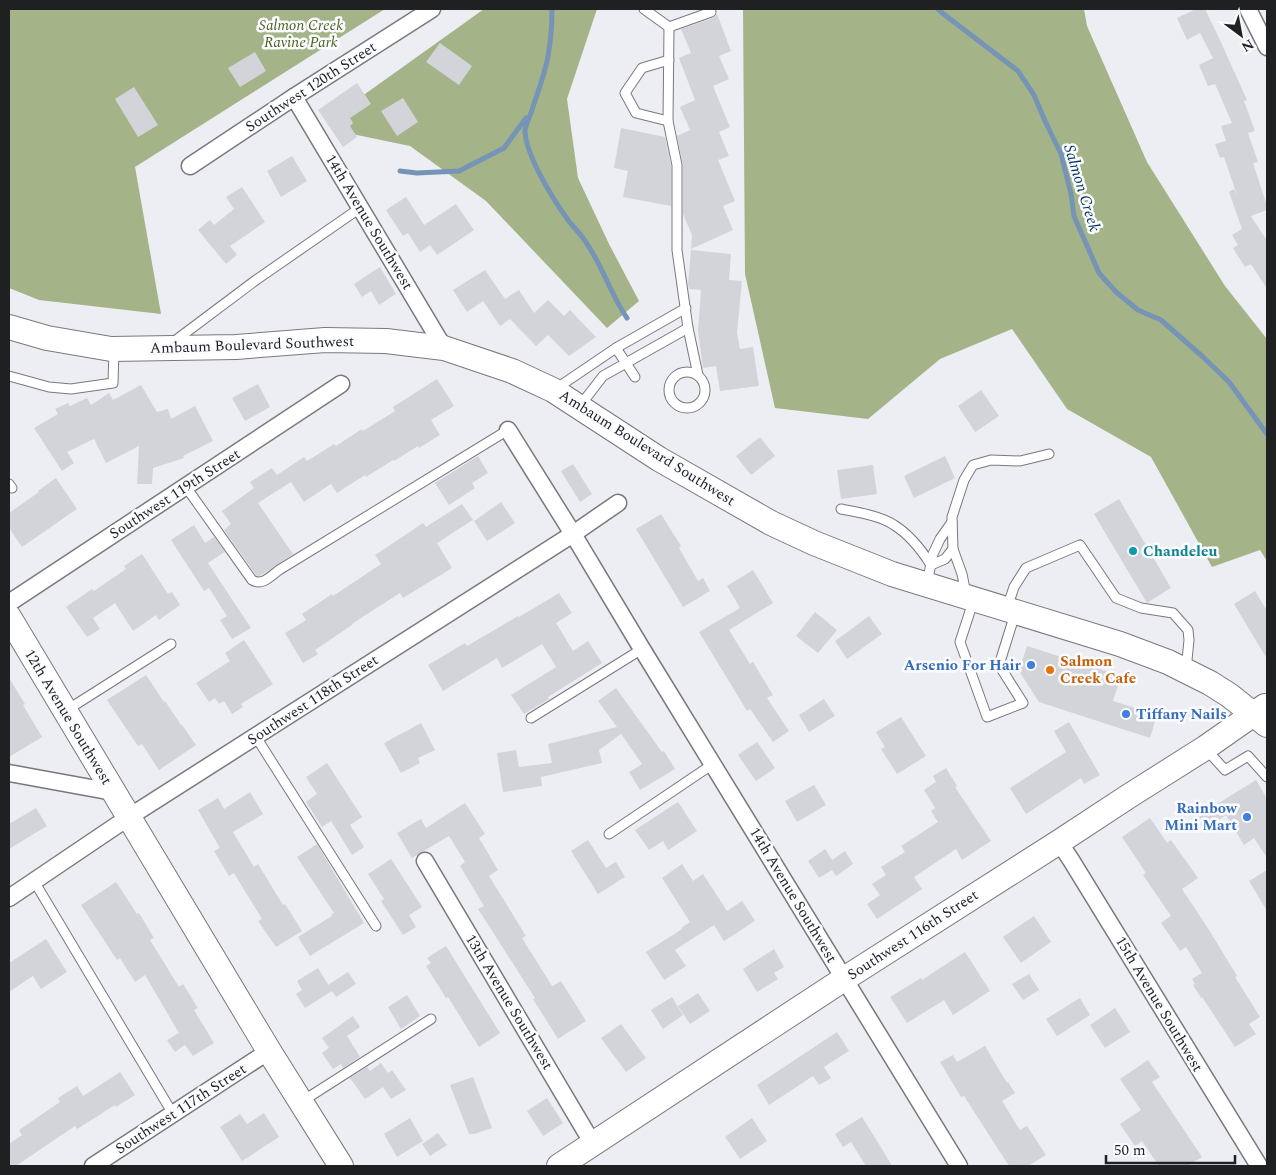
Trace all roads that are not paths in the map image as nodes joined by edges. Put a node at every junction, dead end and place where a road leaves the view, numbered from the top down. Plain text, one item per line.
1 (432, 9) edge
2 (644, 9) edge
3 (1248, 9) edge
4 (711, 12) dead end
5 (669, 27) junction
6 (1267, 47) edge
7 (668, 60) junction
8 (294, 97) junction
9 (668, 121) junction
10 (190, 166) dead end
11 (360, 208) junction
12 (686, 308) junction
13 (9, 328) edge
14 (688, 328) junction
15 (444, 348) junction
16 (616, 348) junction
17 (114, 349) junction
18 (164, 349) junction
19 (626, 363) junction
20 (698, 375) junction
21 (9, 376) edge
22 (635, 377) dead end
23 (341, 384) dead end
24 (553, 390) junction
25 (580, 407) junction
26 (508, 430) joint
27 (1049, 454) dead end
28 (186, 486) junction
29 (618, 503) dead end
30 (841, 509) dead end
31 (952, 522) junction
32 (573, 534) junction
33 (953, 549) junction
34 (929, 575) junction
35 (970, 598) junction
36 (9, 604) edge
37 (1011, 610) junction
38 (9, 617) edge
39 (171, 644) dead end
40 (642, 649) junction
41 (1186, 671) junction
42 (65, 712) junction
43 (1262, 714) edge
44 (531, 718) dead end
45 (256, 737) junction
46 (1205, 748) junction
47 (713, 764) junction
48 (9, 773) edge
49 (1267, 777) edge
50 (113, 792) junction
51 (129, 817) junction
52 (608, 834) dead end
53 (1059, 842) junction
54 (424, 861) dead end
55 (34, 881) junction
56 (9, 898) edge
57 (376, 926) dead end
58 (844, 979) junction
59 (431, 1019) dead end
60 (269, 1051) junction
61 (301, 1102) junction
62 (173, 1114) junction
63 (593, 1144) junction
64 (93, 1166) edge
65 (341, 1166) edge
66 (559, 1166) edge
67 (959, 1166) edge
68 (1258, 1166) edge

1 - 8 street, Southwest 120th Street
2 - 5 lane
3 - 6 street
4 - 5 lane
5 - 7 lane
7 - 9 lane
7 - 9 lane
8 - 10 street, Southwest 120th Street
8 - 11 street, 14th Avenue Southwest
9 - 12 lane
11 - 15 street, 14th Avenue Southwest
11 - 18 lane
12 - 14 lane
12 - 16 lane
13 - 17 street, Ambaum Boulevard Southwest
14 - 19 lane
14 - 20 lane
15 - 18 street, Ambaum Boulevard Southwest
15 - 24 street, Ambaum Boulevard Southwest
16 - 19 lane
16 - 24 lane
17 - 18 street, Ambaum Boulevard Southwest
17 - 21 lane
19 - 22 lane
19 - 25 lane
20 - 20 lane
23 - 28 street, Southwest 119th Street
24 - 25 street, Ambaum Boulevard Southwest
25 - 34 street, Ambaum Boulevard Southwest
26 - 28 lane
26 - 32 street, 14th Avenue Southwest
27 - 31 lane
28 - 36 street, Southwest 119th Street
29 - 32 street, Southwest 118th Street
30 - 34 lane
31 - 33 lane
31 - 34 lane
32 - 40 street, 14th Avenue Southwest
32 - 45 street, Southwest 118th Street
33 - 34 lane
33 - 35 lane
34 - 35 street, Ambaum Boulevard Southwest
35 - 37 street, Ambaum Boulevard Southwest
35 - 37 lane
37 - 41 street, Ambaum Boulevard Southwest
37 - 41 lane
38 - 42 street, 12th Avenue Southwest
39 - 42 lane
40 - 44 lane
40 - 47 street, 14th Avenue Southwest
41 - 43 street, Ambaum Boulevard Southwest
42 - 50 street, 12th Avenue Southwest
43 - 46 street, Southwest 116th Street
45 - 51 street, Southwest 118th Street
45 - 57 lane
46 - 49 lane
46 - 53 street, Southwest 116th Street
47 - 52 lane
47 - 58 street, 14th Avenue Southwest
48 - 50 street
50 - 51 street, 12th Avenue Southwest
51 - 55 street, Southwest 118th Street
51 - 60 street, 12th Avenue Southwest
53 - 58 street, Southwest 116th Street
53 - 68 street, 15th Avenue Southwest
54 - 63 street, 13th Avenue Southwest
55 - 56 street, Southwest 118th Street
55 - 62 lane
58 - 63 street, Southwest 116th Street
58 - 67 street, 14th Avenue Southwest
59 - 61 lane
60 - 61 street, 12th Avenue Southwest
60 - 62 street, Southwest 117th Street
61 - 65 street, 12th Avenue Southwest
62 - 64 street, Southwest 117th Street
63 - 66 street, Southwest 116th Street

